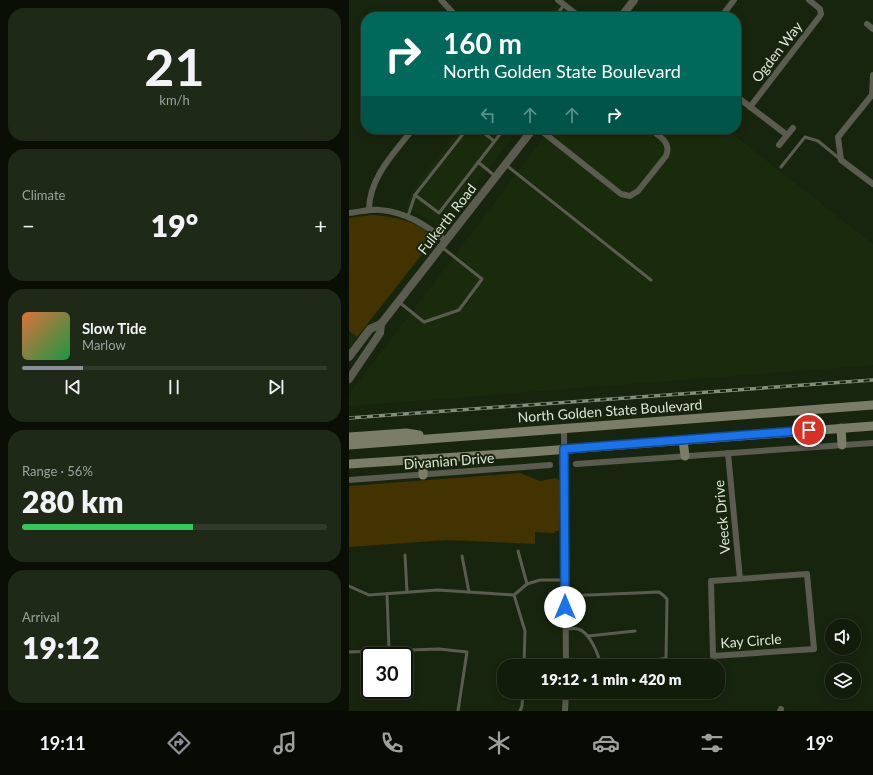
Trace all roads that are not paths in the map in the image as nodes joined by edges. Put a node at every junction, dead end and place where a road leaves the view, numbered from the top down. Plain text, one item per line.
1 (441, 0) edge
2 (558, 0) edge
3 (634, 0) edge
4 (734, 0) edge
5 (809, 0) edge
6 (564, 5) junction
7 (452, 12) edge
8 (559, 12) edge
9 (573, 12) edge
10 (625, 12) edge
11 (725, 12) edge
12 (867, 24) dead end
13 (873, 29) edge
14 (873, 75) edge
15 (741, 100) edge
16 (750, 107) junction
17 (793, 128) dead end
18 (409, 134) edge
19 (463, 134) edge
20 (486, 134) edge
21 (500, 134) edge
22 (529, 134) edge
23 (545, 134) edge
24 (656, 134) edge
25 (787, 135) junction
26 (495, 141) junction
27 (779, 145) dead end
28 (841, 160) junction
29 (478, 162) junction
30 (506, 165) junction
31 (781, 167) dead end
32 (496, 177) junction
33 (873, 184) edge
34 (415, 195) junction
35 (369, 210) junction
36 (349, 213) edge
37 (408, 216) junction
38 (444, 244) junction
39 (651, 280) dead end
40 (399, 302) junction
41 (381, 324) junction
42 (349, 357) edge
43 (349, 380) edge
44 (873, 405) edge
45 (873, 426) edge
46 (564, 428) junction
47 (841, 428) junction
48 (349, 437) edge
49 (438, 437) junction
50 (683, 440) junction
51 (873, 442) edge
52 (349, 445) edge
53 (842, 445) junction
54 (564, 449) junction
55 (728, 453) junction
56 (685, 456) junction
57 (423, 459) junction
58 (349, 464) edge
59 (576, 464) dead end
60 (550, 466) dead end
61 (423, 474) junction
62 (349, 480) edge
63 (518, 551) dead end
64 (405, 555) dead end
65 (462, 556) dead end
66 (740, 579) junction
67 (565, 580) junction
68 (527, 584) junction
69 (349, 586) edge
70 (407, 592) junction
71 (469, 592) junction
72 (387, 594) junction
73 (514, 595) junction
74 (565, 596) junction
75 (565, 629) junction
76 (635, 631) dead end
77 (588, 636) junction
78 (389, 647) edge
79 (413, 649) edge
80 (361, 651) edge
81 (349, 652) edge
82 (666, 658) joint
83 (524, 659) edge
84 (566, 659) edge
85 (599, 659) edge
86 (661, 659) edge
87 (522, 699) edge
88 (566, 699) edge
89 (458, 711) edge
90 (520, 711) edge
91 (565, 711) edge

1 - 7 street
2 - 6 street
3 - 10 street
4 - 11 street
5 - 16 street, Ogden Way
6 - 8 lane
6 - 9 street
12 - 13 street
14 - 28 street
15 - 16 street
16 - 25 street
17 - 25 street
18 - 35 street
19 - 34 lane
20 - 26 lane
21 - 26 lane
22 - 30 street, Fulkerth Road
23 - 24 street
25 - 27 street
26 - 29 lane
28 - 31 lane
28 - 33 street
29 - 32 lane
29 - 34 lane
30 - 32 street, Fulkerth Road
30 - 39 lane
32 - 38 street, Fulkerth Road
34 - 37 lane
35 - 36 street
35 - 37 street
37 - 38 street
38 - 40 street, Fulkerth Road
38 - 40 lane
40 - 41 street, Fulkerth Road
41 - 42 street, Fulkerth Road
41 - 43 street, Fulkerth Road
44 - 46 main road, North Golden State Boulevard
45 - 47 main road
46 - 49 main road, North Golden State Boulevard
46 - 54 street
47 - 50 main road
47 - 53 main road
48 - 49 main road
49 - 52 main road, North Golden State Boulevard
50 - 54 main road
50 - 56 main road
51 - 53 street
53 - 55 street
54 - 57 main road
54 - 67 street
55 - 56 street
55 - 66 street, Veeck Drive
56 - 59 street
57 - 58 main road
57 - 61 main road
60 - 61 street, Divanian Drive
61 - 62 street, Divanian Drive
63 - 68 lane
64 - 70 lane
65 - 71 lane
66 - 66 street, Kay Circle
67 - 68 lane
67 - 74 street
68 - 73 lane
69 - 72 lane
70 - 71 lane
70 - 72 lane
71 - 73 lane
72 - 78 lane
73 - 83 lane
74 - 75 street
74 - 82 lane
75 - 77 lane
75 - 84 street
76 - 77 lane
77 - 85 lane
79 - 89 lane
80 - 81 lane
82 - 86 lane
87 - 90 lane
88 - 91 street

